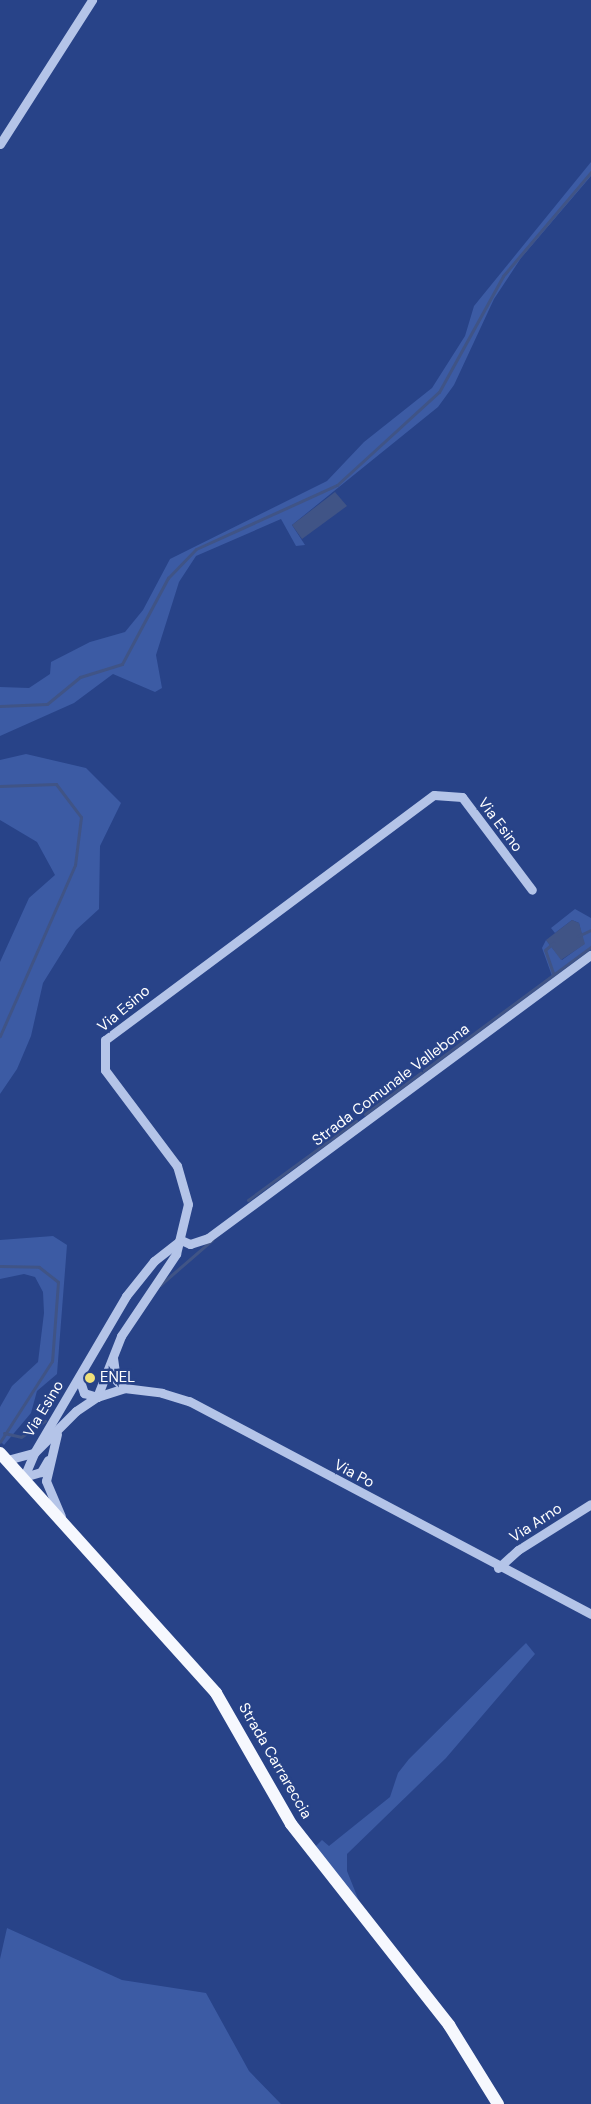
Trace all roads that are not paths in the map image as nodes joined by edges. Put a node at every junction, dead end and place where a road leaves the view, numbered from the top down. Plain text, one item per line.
1 (92, 0) edge
2 (0, 144) edge
3 (532, 890) dead end
4 (591, 954) edge
5 (181, 1240) junction
6 (113, 1353) junction
7 (79, 1378) junction
8 (124, 1388) junction
9 (97, 1397) junction
10 (57, 1432) junction
11 (34, 1454) junction
12 (4, 1457) edge
13 (48, 1460) junction
14 (24, 1477) junction
15 (591, 1504) edge
16 (64, 1520) junction
17 (498, 1568) junction
18 (591, 1614) edge
19 (498, 2104) edge

1 - 2 street
3 - 5 street, Via Esino
4 - 5 street, Strada Comunale Vallebona
5 - 6 street
5 - 7 street, Via Esino
6 - 8 street
6 - 9 street
7 - 9 street
7 - 11 street, Via Esino
8 - 9 street, Via Po
8 - 17 street, Via Po
9 - 10 street, Via Po
10 - 11 street, Via Po
10 - 13 street
11 - 12 street, Via Esino
11 - 14 street
12 - 14 main road, Strada Carrareccia
13 - 14 street
13 - 16 street
14 - 16 main road, Strada Carrareccia
15 - 17 street, Via Arno
16 - 19 main road, Strada Carrareccia
17 - 18 street, Via Po

